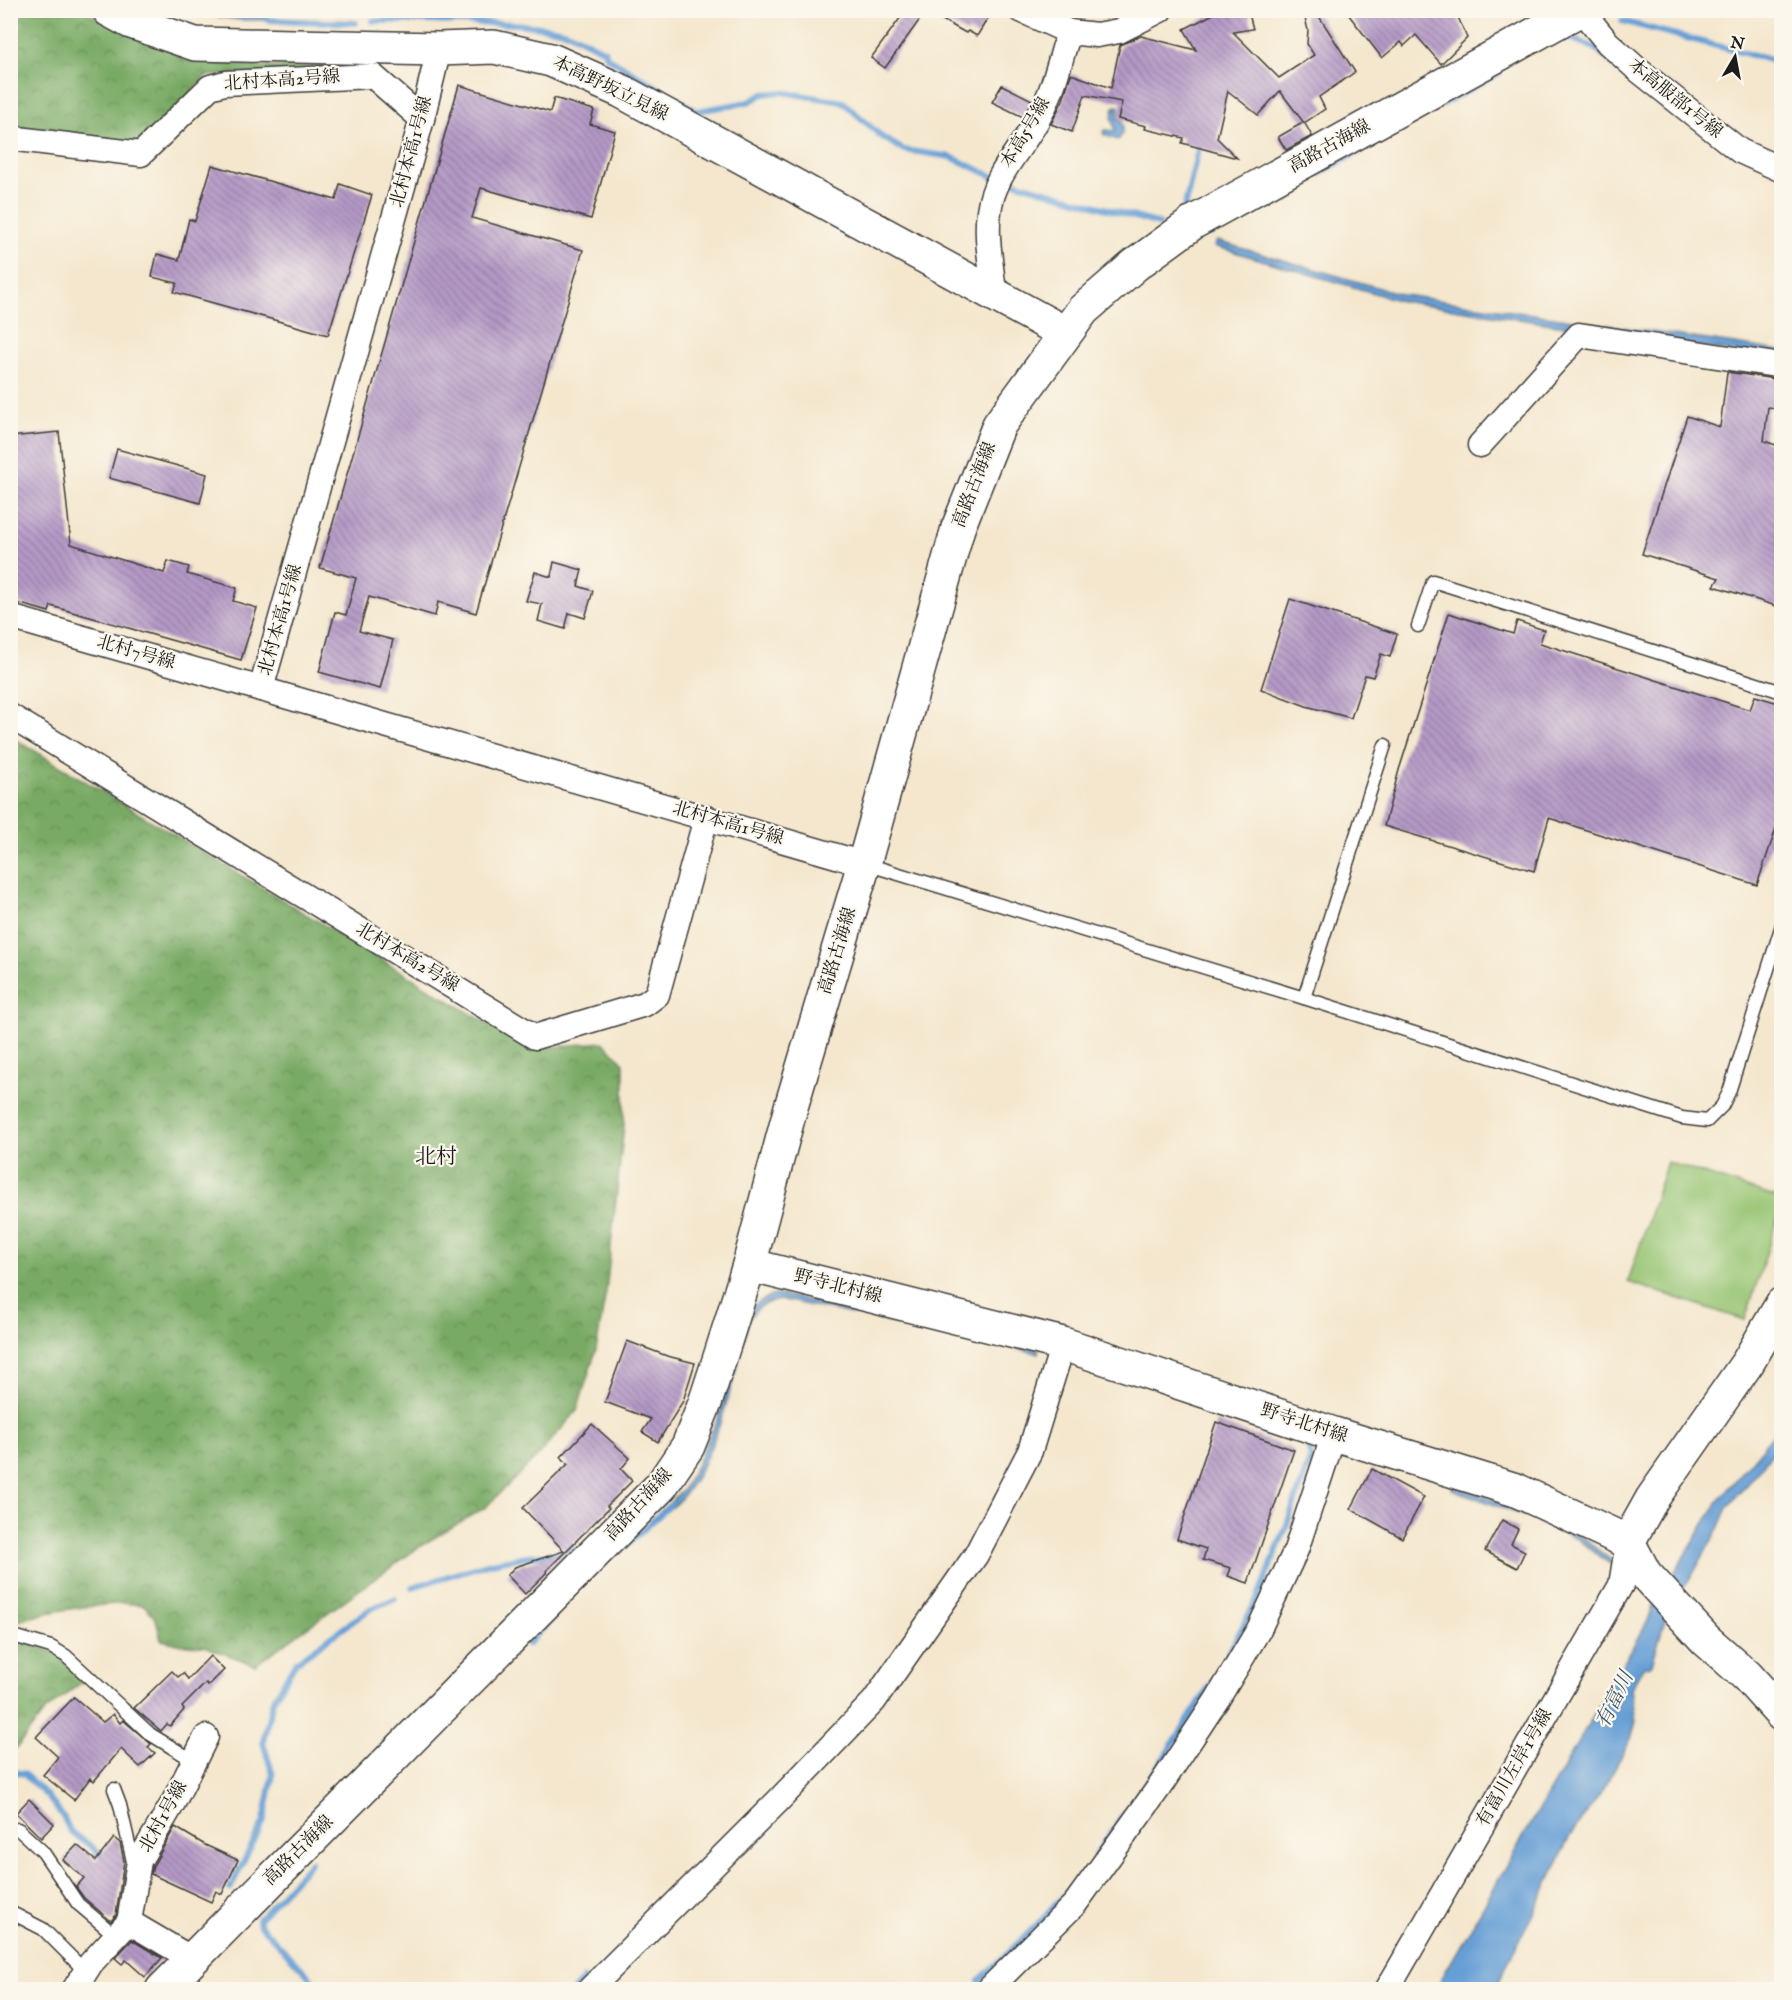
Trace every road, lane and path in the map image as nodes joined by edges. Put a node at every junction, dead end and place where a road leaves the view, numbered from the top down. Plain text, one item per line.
1 (109, 10) edge
2 (1021, 10) edge
3 (1160, 10) edge
4 (1580, 10) edge
5 (1544, 19) edge
6 (1069, 32) junction
7 (439, 50) junction
8 (422, 119) junction
9 (10, 138) edge
10 (1782, 170) edge
11 (994, 294) junction
12 (1065, 333) junction
13 (1782, 366) edge
14 (1480, 445) dead end
15 (10, 617) edge
16 (1418, 626) dead end
17 (261, 689) junction
18 (1782, 692) edge
19 (10, 716) edge
20 (1385, 745) dead end
21 (706, 818) junction
22 (864, 864) junction
23 (1782, 925) edge
24 (1304, 998) junction
25 (749, 1265) junction
26 (1782, 1304) edge
27 (1063, 1344) junction
28 (1334, 1434) junction
29 (1628, 1542) junction
30 (10, 1635) edge
31 (1782, 1715) edge
32 (206, 1737) dead end
33 (194, 1761) junction
34 (114, 1789) dead end
35 (18, 1829) dead end
36 (137, 1875) junction
37 (10, 1912) edge
38 (122, 1929) junction
39 (192, 1959) junction
40 (80, 1981) edge
41 (162, 1989) edge
42 (589, 1989) edge
43 (988, 1989) edge
44 (1387, 1989) edge

1 - 7 main road, 本高野坂立見線
2 - 6 street
3 - 6 street
4 - 5 main road, 高路古海線
4 - 10 street, 本高服部1号線
5 - 12 main road, 高路古海線
6 - 11 street, 本高5号線
7 - 8 street, 北村本高1号線
7 - 11 main road, 本高野坂立見線
8 - 9 street, 北村本高2号線
8 - 17 street, 北村本高1号線
11 - 12 main road, 本高野坂立見線
12 - 22 main road, 高路古海線
13 - 14 street
15 - 17 street, 北村7号線
16 - 18 lane
17 - 21 street, 北村本高1号線
19 - 21 street, 北村本高2号線
20 - 24 lane
21 - 22 street, 北村本高1号線
22 - 24 lane
22 - 25 main road, 高路古海線
23 - 24 lane
25 - 27 main road, 野寺北村線
25 - 39 main road, 高路古海線
26 - 29 main road
27 - 28 main road, 野寺北村線
27 - 42 street
28 - 29 main road, 野寺北村線
28 - 43 street
29 - 31 main road
29 - 44 street, 有富川左岸1号線
30 - 33 lane
32 - 33 street, 北村1号線
33 - 36 street, 北村1号線
34 - 36 lane
35 - 38 lane
36 - 38 street, 北村1号線
37 - 40 lane
38 - 39 street
38 - 40 street
39 - 41 main road, 高路古海線

